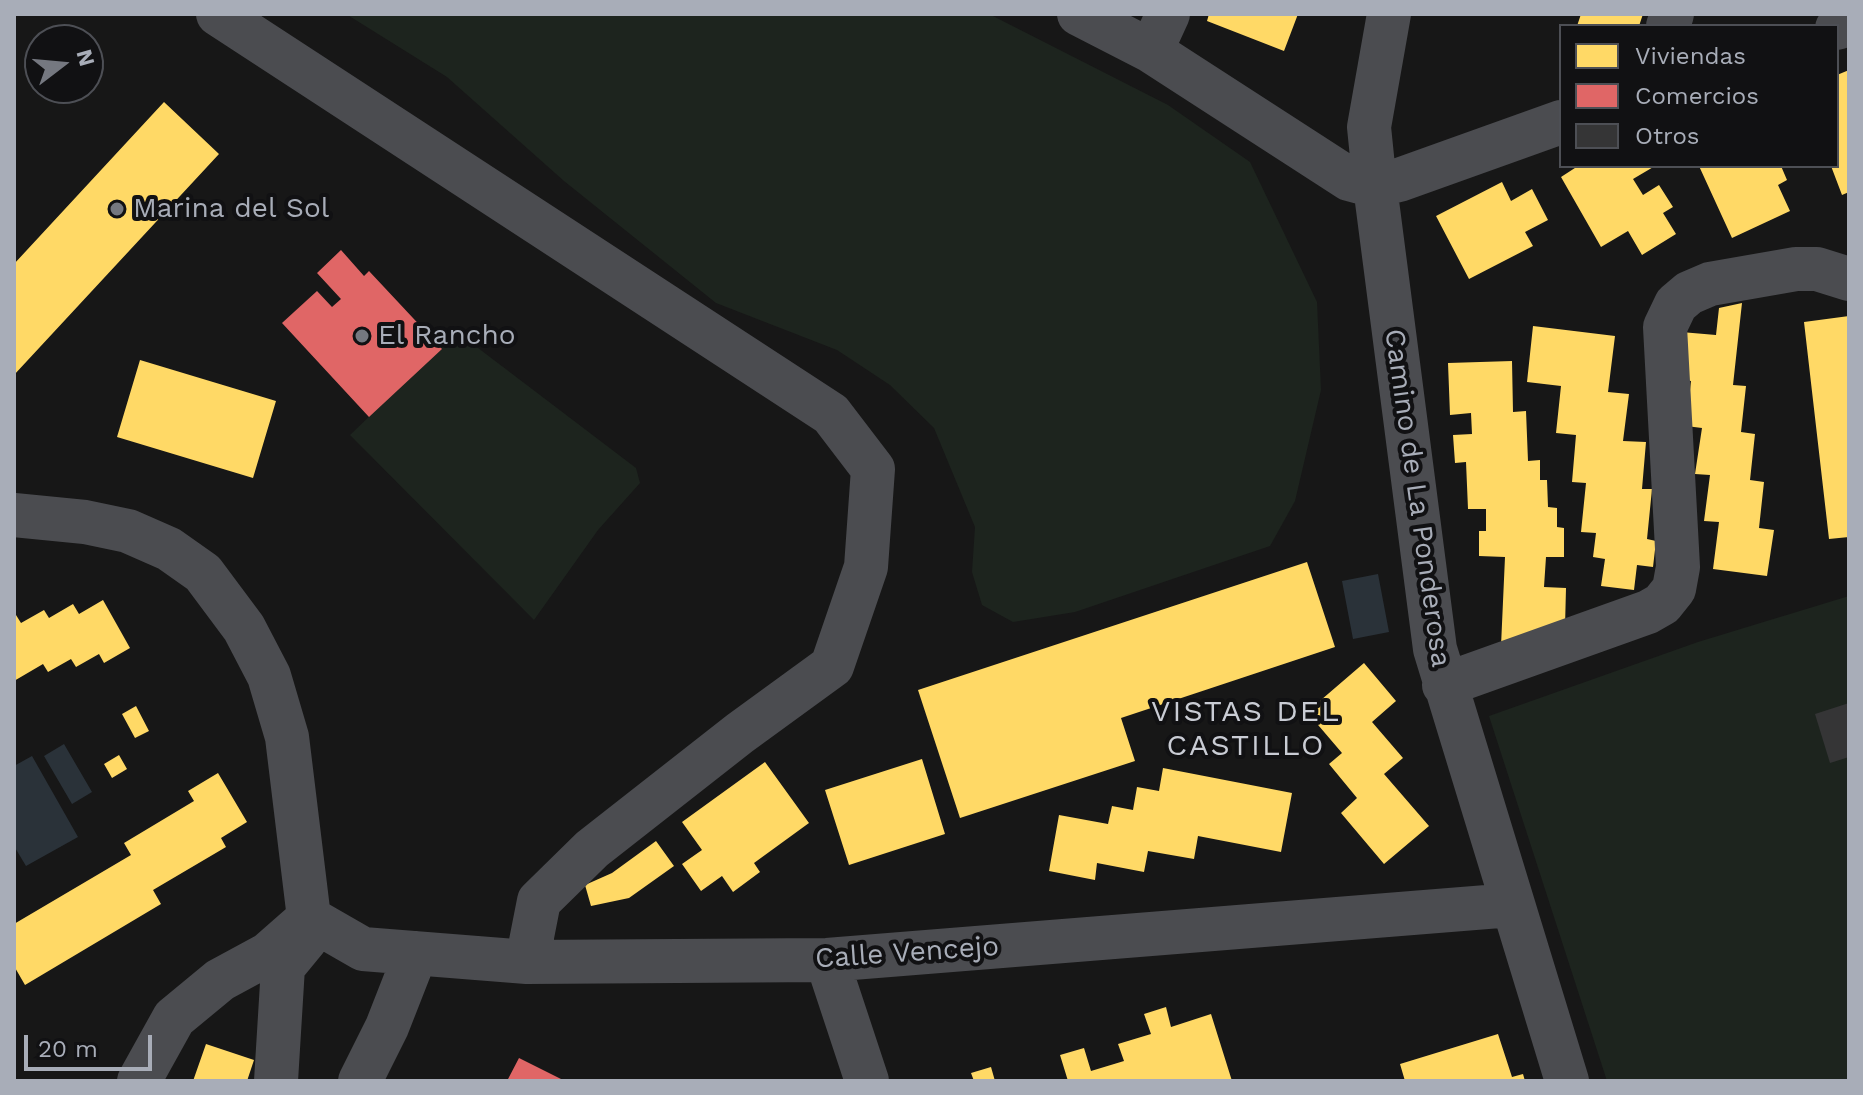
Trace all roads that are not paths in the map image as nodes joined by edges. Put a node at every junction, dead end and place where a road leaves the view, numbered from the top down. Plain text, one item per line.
1 (218, 14) edge
2 (1079, 14) edge
3 (1389, 14) edge
4 (1160, 33) edge
5 (1559, 123) edge
6 (1375, 186) junction
7 (1849, 279) edge
8 (14, 515) edge
9 (1444, 685) junction
10 (1512, 905) junction
11 (309, 918) junction
12 (416, 953) junction
13 (827, 960) junction
14 (527, 962) junction
15 (139, 1081) edge
16 (276, 1081) edge
17 (360, 1081) edge
18 (867, 1081) edge
19 (1567, 1081) edge

1 - 14 street
2 - 4 street
3 - 6 street, Camino de La Ponderosa
4 - 6 street
5 - 6 street
6 - 9 street, Camino de La Ponderosa
7 - 9 street
8 - 11 street
9 - 10 street, Camino de La Ponderosa
10 - 13 street, Calle Vencejo
10 - 19 street, Camino de La Ponderosa
11 - 12 street, Calle Vencejo
11 - 15 street
11 - 16 street
12 - 14 street, Calle Vencejo
12 - 17 street
13 - 14 street, Calle Vencejo
13 - 18 street

